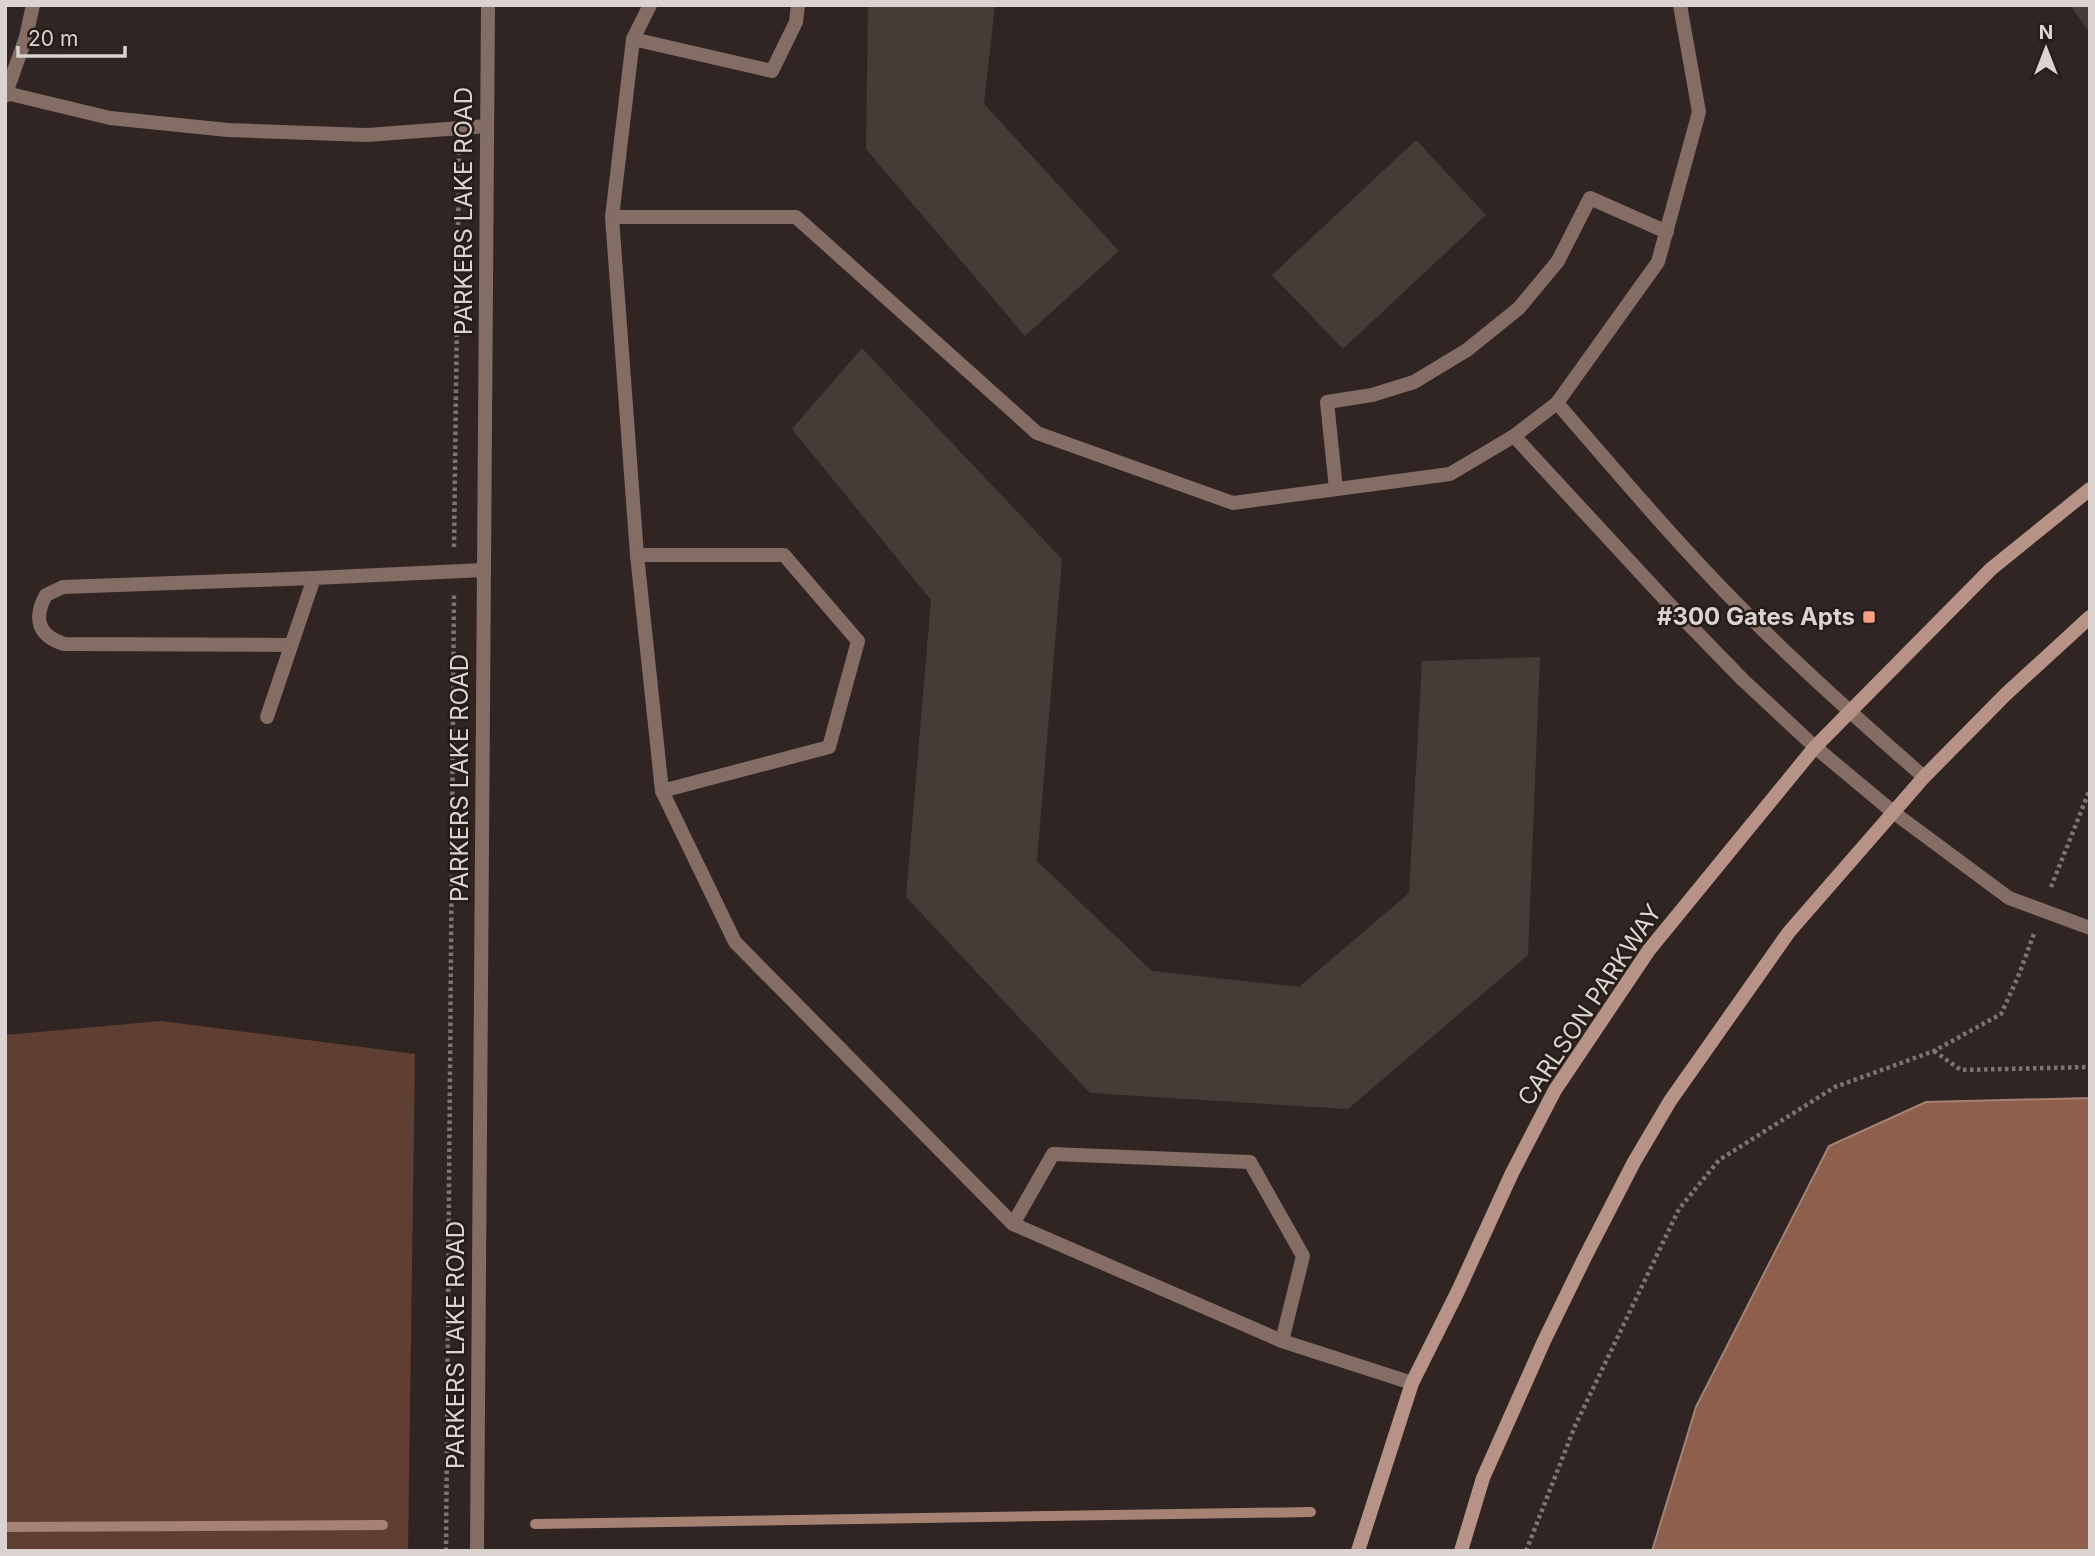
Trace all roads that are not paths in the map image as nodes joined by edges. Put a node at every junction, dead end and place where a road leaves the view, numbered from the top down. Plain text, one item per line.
1 (33, 5) edge
2 (488, 5) edge
3 (650, 5) edge
4 (797, 5) edge
5 (1680, 5) edge
6 (633, 39) junction
7 (6, 94) edge
8 (487, 126) junction
9 (612, 217) junction
10 (1667, 232) junction
11 (1557, 403) junction
12 (1514, 436) junction
13 (1336, 489) junction
14 (2090, 489) edge
15 (637, 555) junction
16 (484, 569) junction
17 (314, 578) junction
18 (2090, 617) edge
19 (291, 645) junction
20 (1850, 712) junction
21 (267, 717) dead end
22 (1815, 747) junction
23 (1924, 777) junction
24 (662, 792) junction
25 (1893, 812) junction
26 (2090, 928) edge
27 (1013, 1224) junction
28 (1282, 1341) junction
29 (1412, 1383) junction
30 (477, 1551) edge
31 (1358, 1551) edge
32 (1461, 1551) edge

1 - 7 street
2 - 8 street, PARKERS LAKE ROAD
3 - 6 street
4 - 6 street
5 - 10 street
6 - 9 street
7 - 8 street
8 - 16 street, PARKERS LAKE ROAD
9 - 13 street
9 - 15 street
10 - 11 street
10 - 13 street
11 - 12 street
11 - 20 street
12 - 13 street
12 - 22 street
14 - 20 main road, CARLSON PARKWAY
15 - 24 street
15 - 24 street
16 - 17 street
16 - 30 street, PARKERS LAKE ROAD
17 - 19 street
17 - 19 street
18 - 23 main road
19 - 21 street
20 - 22 main road, CARLSON PARKWAY
20 - 23 street
22 - 25 street
22 - 29 main road, CARLSON PARKWAY
23 - 25 main road
24 - 27 street
25 - 26 street
25 - 32 main road
27 - 28 street
27 - 28 street
28 - 29 street
29 - 31 main road, CARLSON PARKWAY

